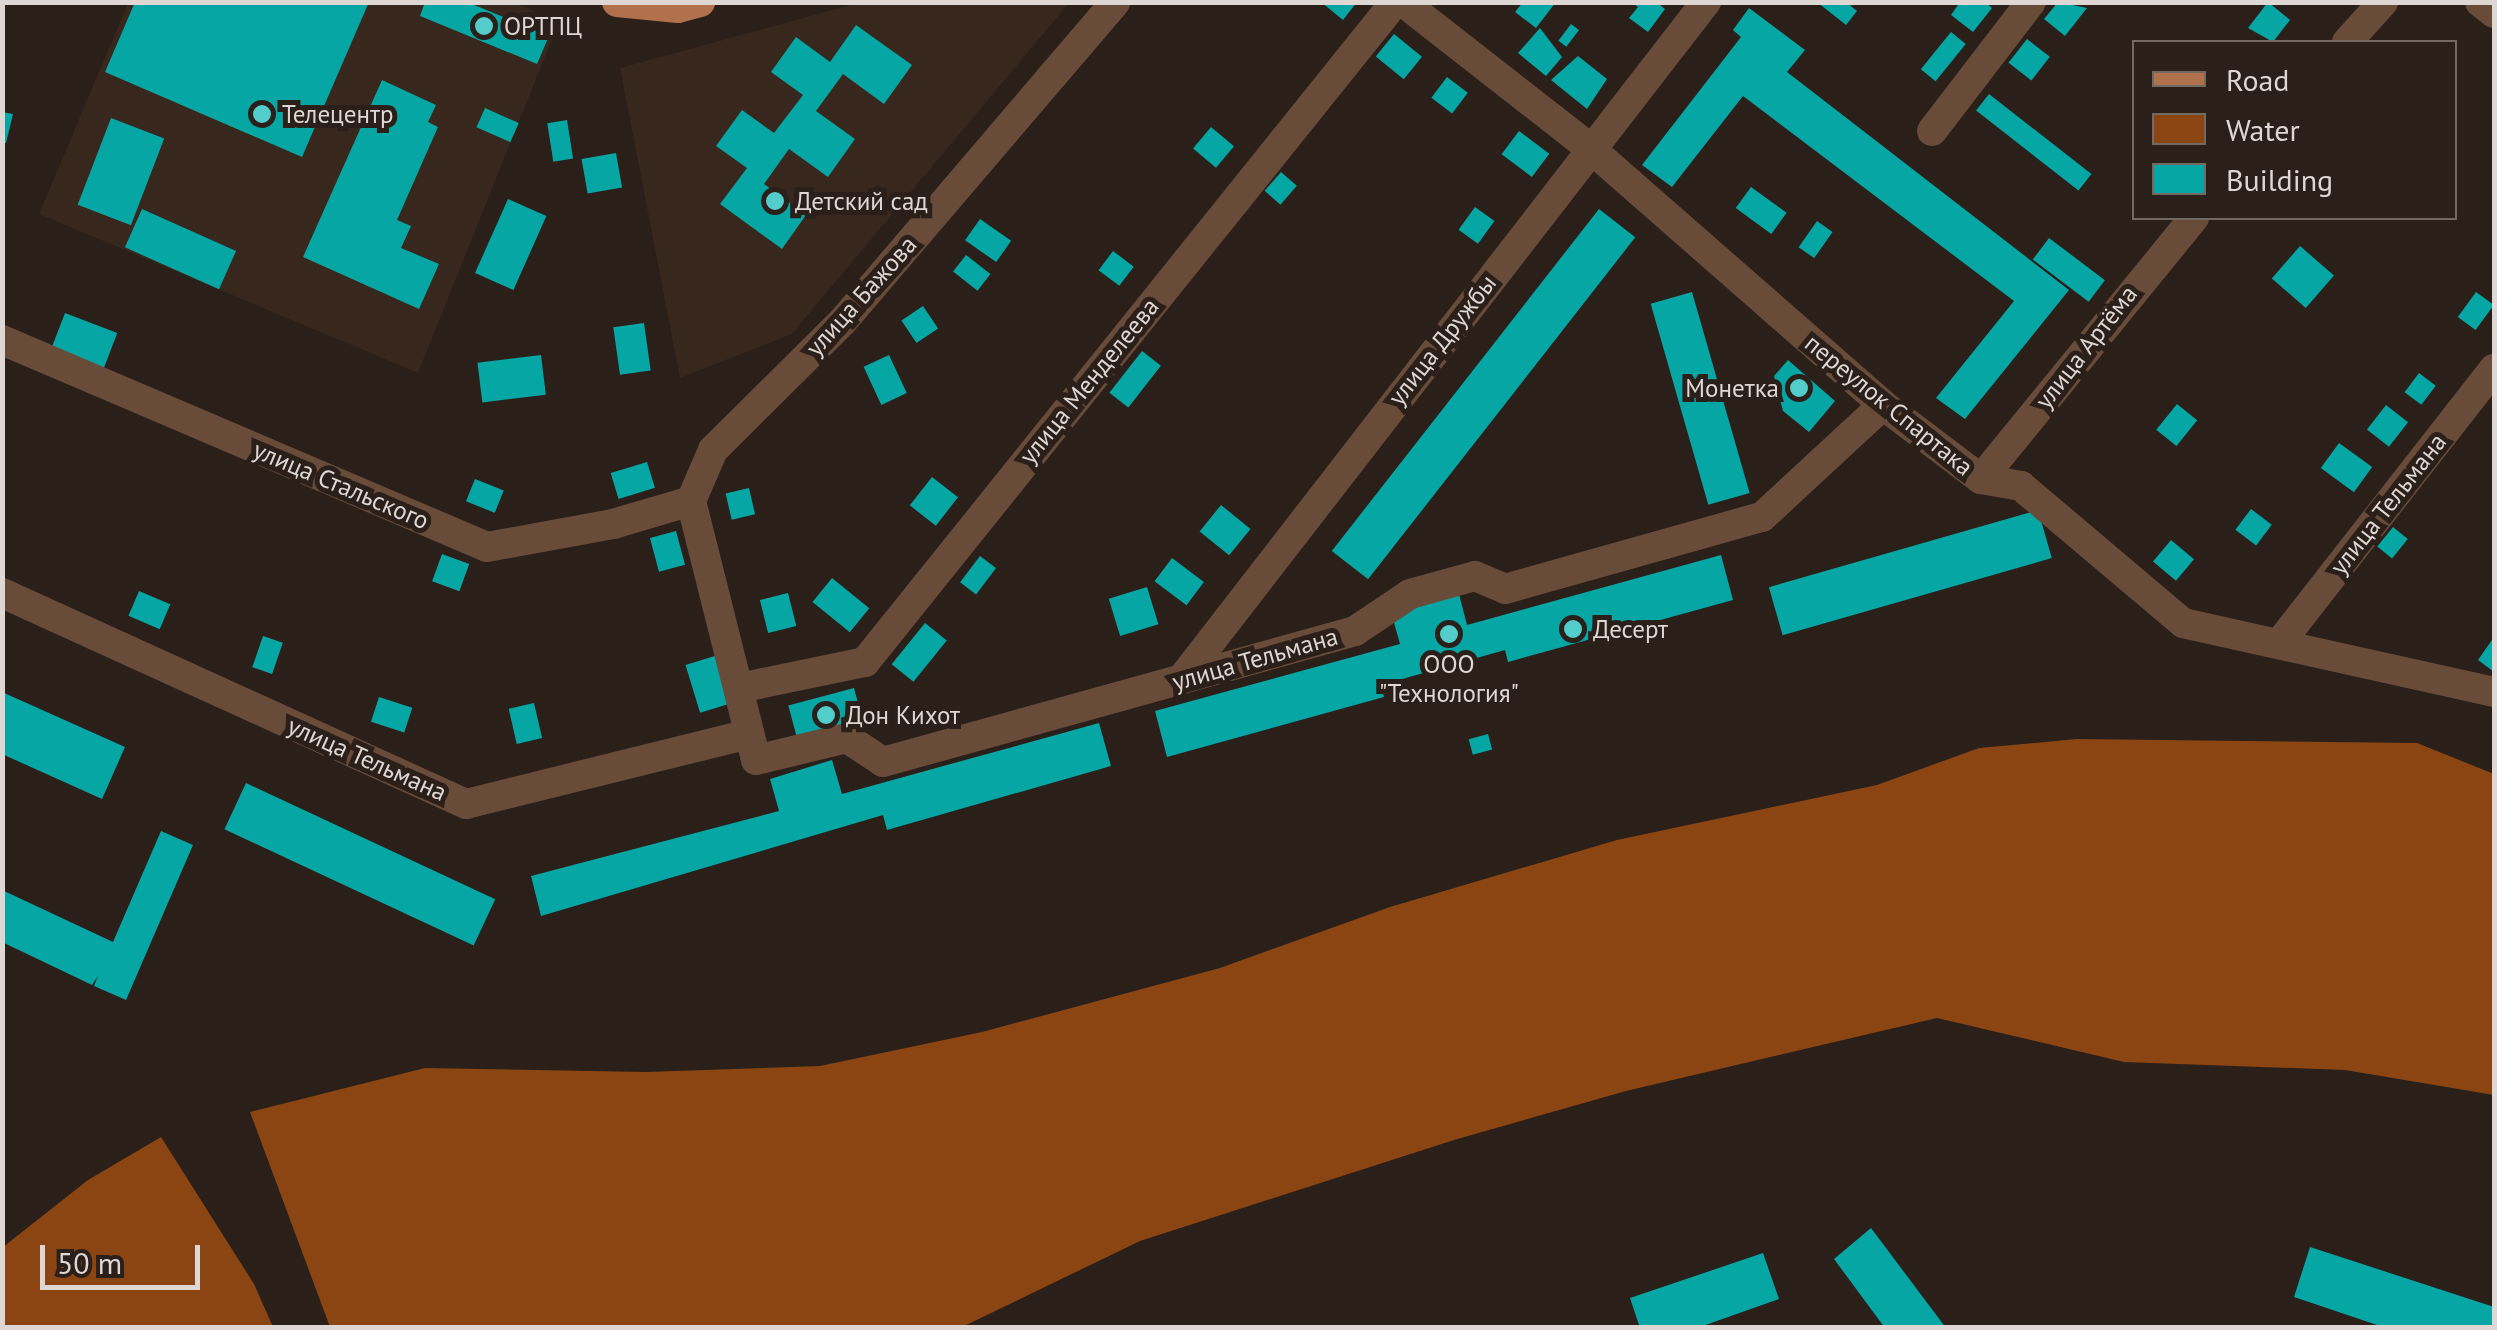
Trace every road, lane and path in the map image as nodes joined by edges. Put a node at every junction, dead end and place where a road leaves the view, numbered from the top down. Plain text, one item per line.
1 (616, 2) edge
2 (700, 2) edge
3 (1115, 2) edge
4 (1396, 2) edge
5 (1404, 2) edge
6 (1706, 2) edge
7 (2032, 2) edge
8 (2383, 2) edge
9 (2480, 2) edge
10 (2494, 14) edge
11 (2350, 40) edge
12 (1932, 132) dead end
13 (1590, 149) junction
14 (2192, 220) edge
15 (2, 340) edge
16 (2494, 369) edge
17 (1884, 405) junction
18 (1981, 479) junction
19 (692, 501) junction
20 (2, 593) edge
21 (2282, 640) junction
22 (1181, 680) junction
23 (739, 688) junction
24 (2494, 692) edge
25 (752, 747) junction

1 - 2 main road
3 - 19 street, улица Бажова
4 - 23 street, улица Менделеева
5 - 13 street, переулок Спартака
6 - 13 street, улица Дружбы
7 - 12 street
8 - 11 street
9 - 10 street
13 - 17 street, переулок Спартака
13 - 22 street, улица Дружбы
14 - 18 street, улица Артёма
15 - 19 street, улица Стальского
16 - 21 street, улица Тельмана
17 - 18 street, переулок Спартака
17 - 22 street, улица Тельмана
18 - 21 street, переулок Спартака
19 - 23 street
20 - 25 street, улица Тельмана
21 - 24 street, переулок Спартака
22 - 25 street, улица Тельмана
23 - 25 street

